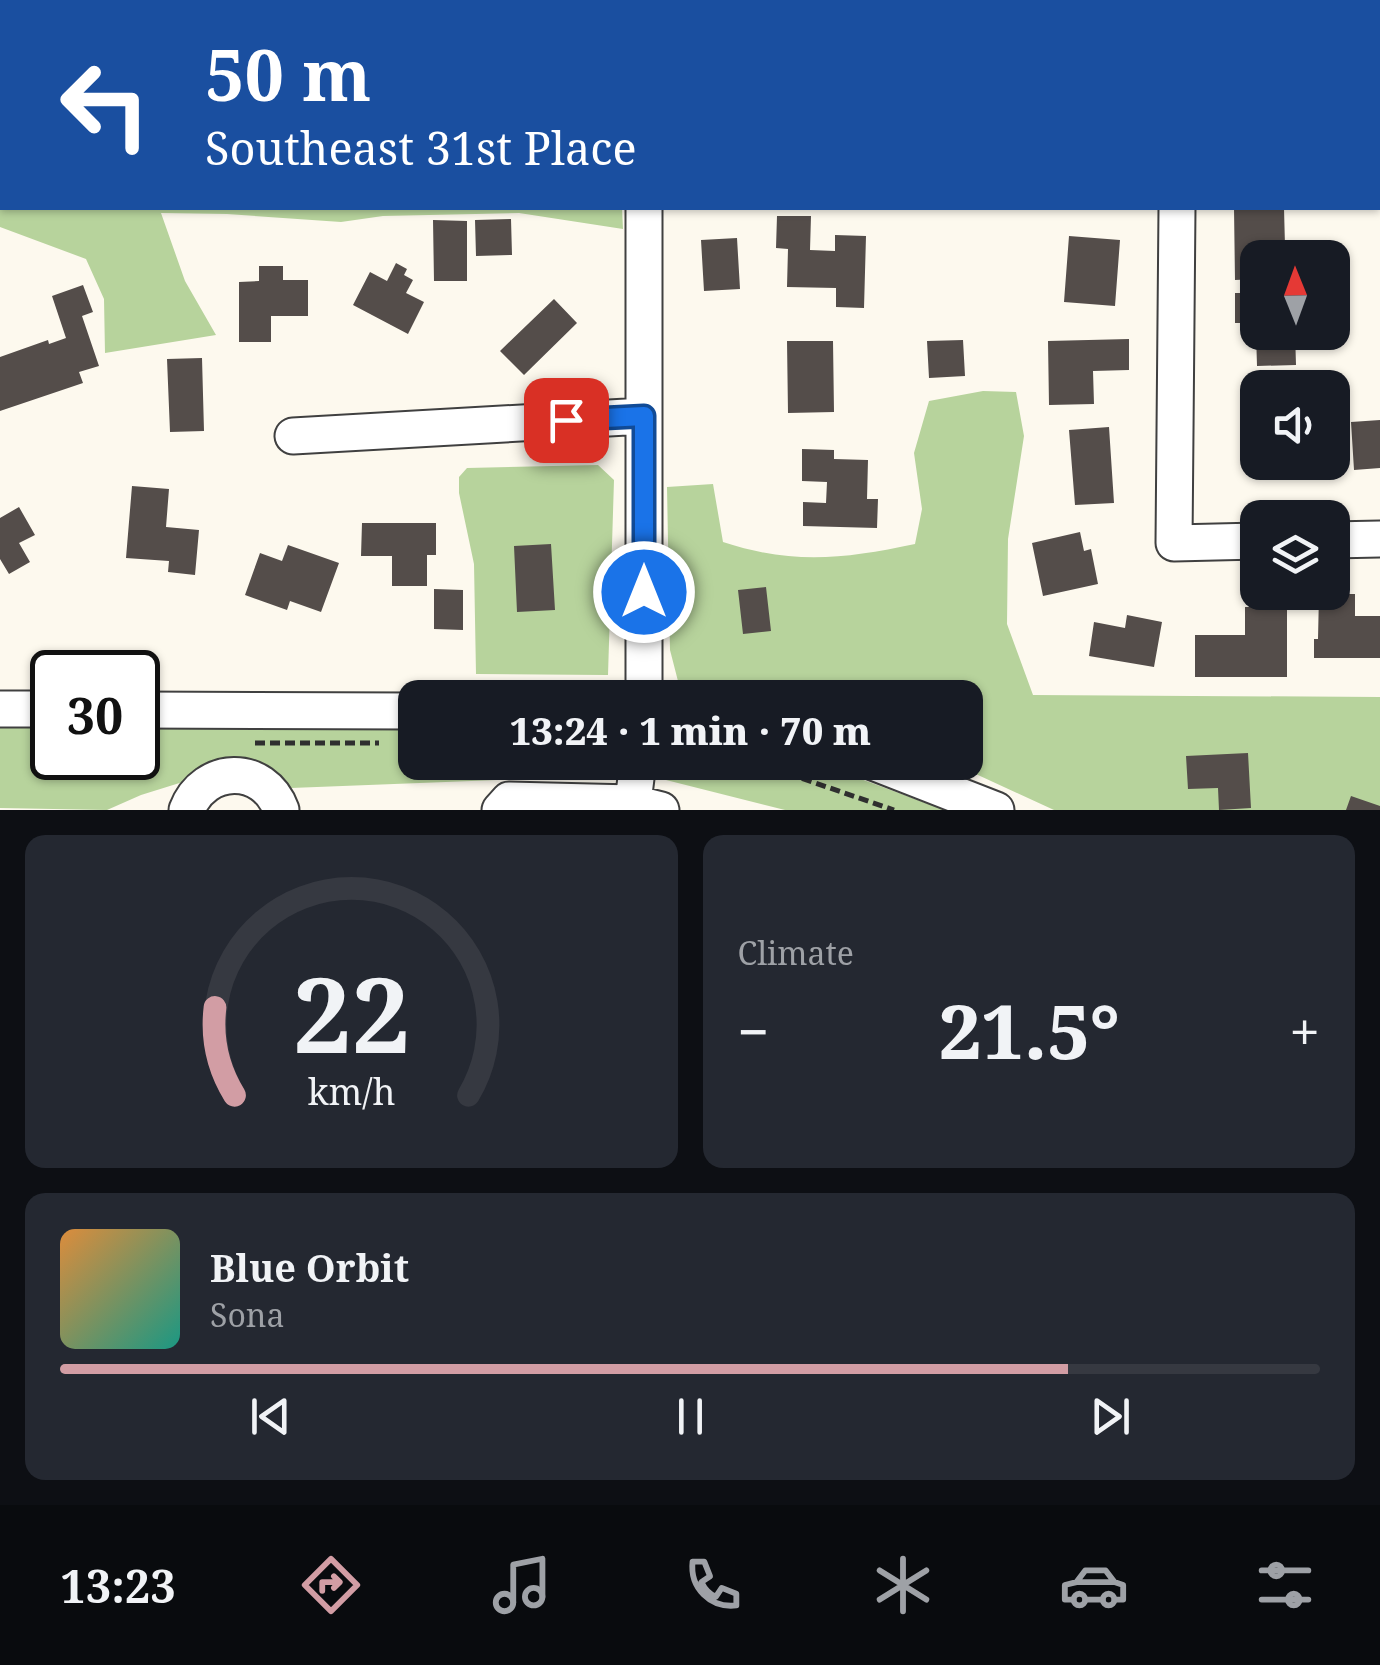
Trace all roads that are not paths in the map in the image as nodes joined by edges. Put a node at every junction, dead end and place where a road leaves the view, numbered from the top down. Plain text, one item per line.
1 (644, 210) edge
2 (1177, 210) edge
3 (644, 416) junction
4 (293, 436) dead end
5 (1380, 539) edge
6 (1350, 540) edge
7 (1240, 541) edge
8 (644, 680) edge
9 (0, 709) edge
10 (30, 709) edge
11 (160, 710) edge
12 (398, 710) edge
13 (640, 780) edge
14 (918, 780) edge
15 (642, 808) edge
16 (186, 810) edge
17 (281, 810) edge
18 (500, 810) edge
19 (996, 810) edge

1 - 3 street
2 - 7 street
3 - 4 street
3 - 8 street
5 - 6 street
9 - 10 street
11 - 12 street
13 - 15 street
14 - 19 street
15 - 18 street
16 - 17 street

